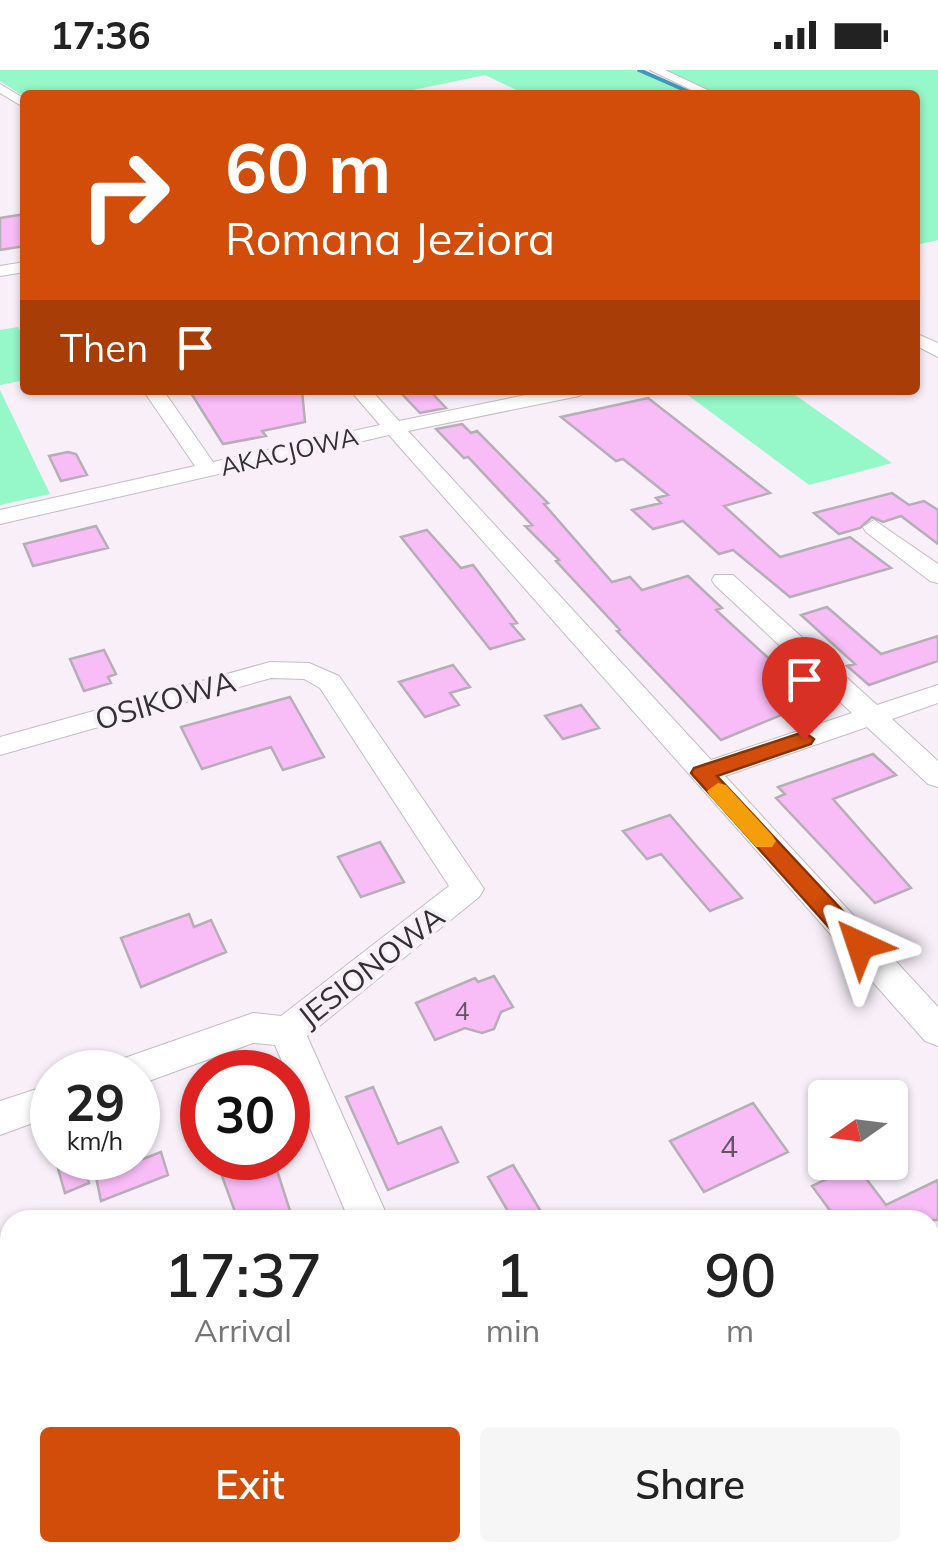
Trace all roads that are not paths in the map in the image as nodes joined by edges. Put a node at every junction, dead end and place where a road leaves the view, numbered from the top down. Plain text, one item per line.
1 (656, 70) edge
2 (701, 90) edge
3 (157, 395) edge
4 (364, 395) edge
5 (556, 395) edge
6 (396, 430) junction
7 (208, 470) junction
8 (0, 517) edge
9 (874, 527) dead end
10 (938, 576) edge
11 (724, 580) dead end
12 (330, 682) joint
13 (938, 694) edge
14 (871, 716) junction
15 (0, 746) edge
16 (702, 773) junction
17 (938, 778) edge
18 (938, 1031) edge
19 (286, 1032) junction
20 (160, 1061) edge
21 (30, 1108) edge
22 (0, 1118) edge
23 (366, 1210) edge

1 - 2 street
3 - 7 street
4 - 6 street
5 - 6 street, AKACJOWA
6 - 7 street, AKACJOWA
6 - 16 street
7 - 8 street, AKACJOWA
9 - 10 street
11 - 14 street
12 - 15 street, OSIKOWA
12 - 19 street, JESIONOWA
13 - 14 street
14 - 16 street
14 - 17 street
16 - 18 street
19 - 20 street
19 - 23 street, JESIONOWA
21 - 22 street

